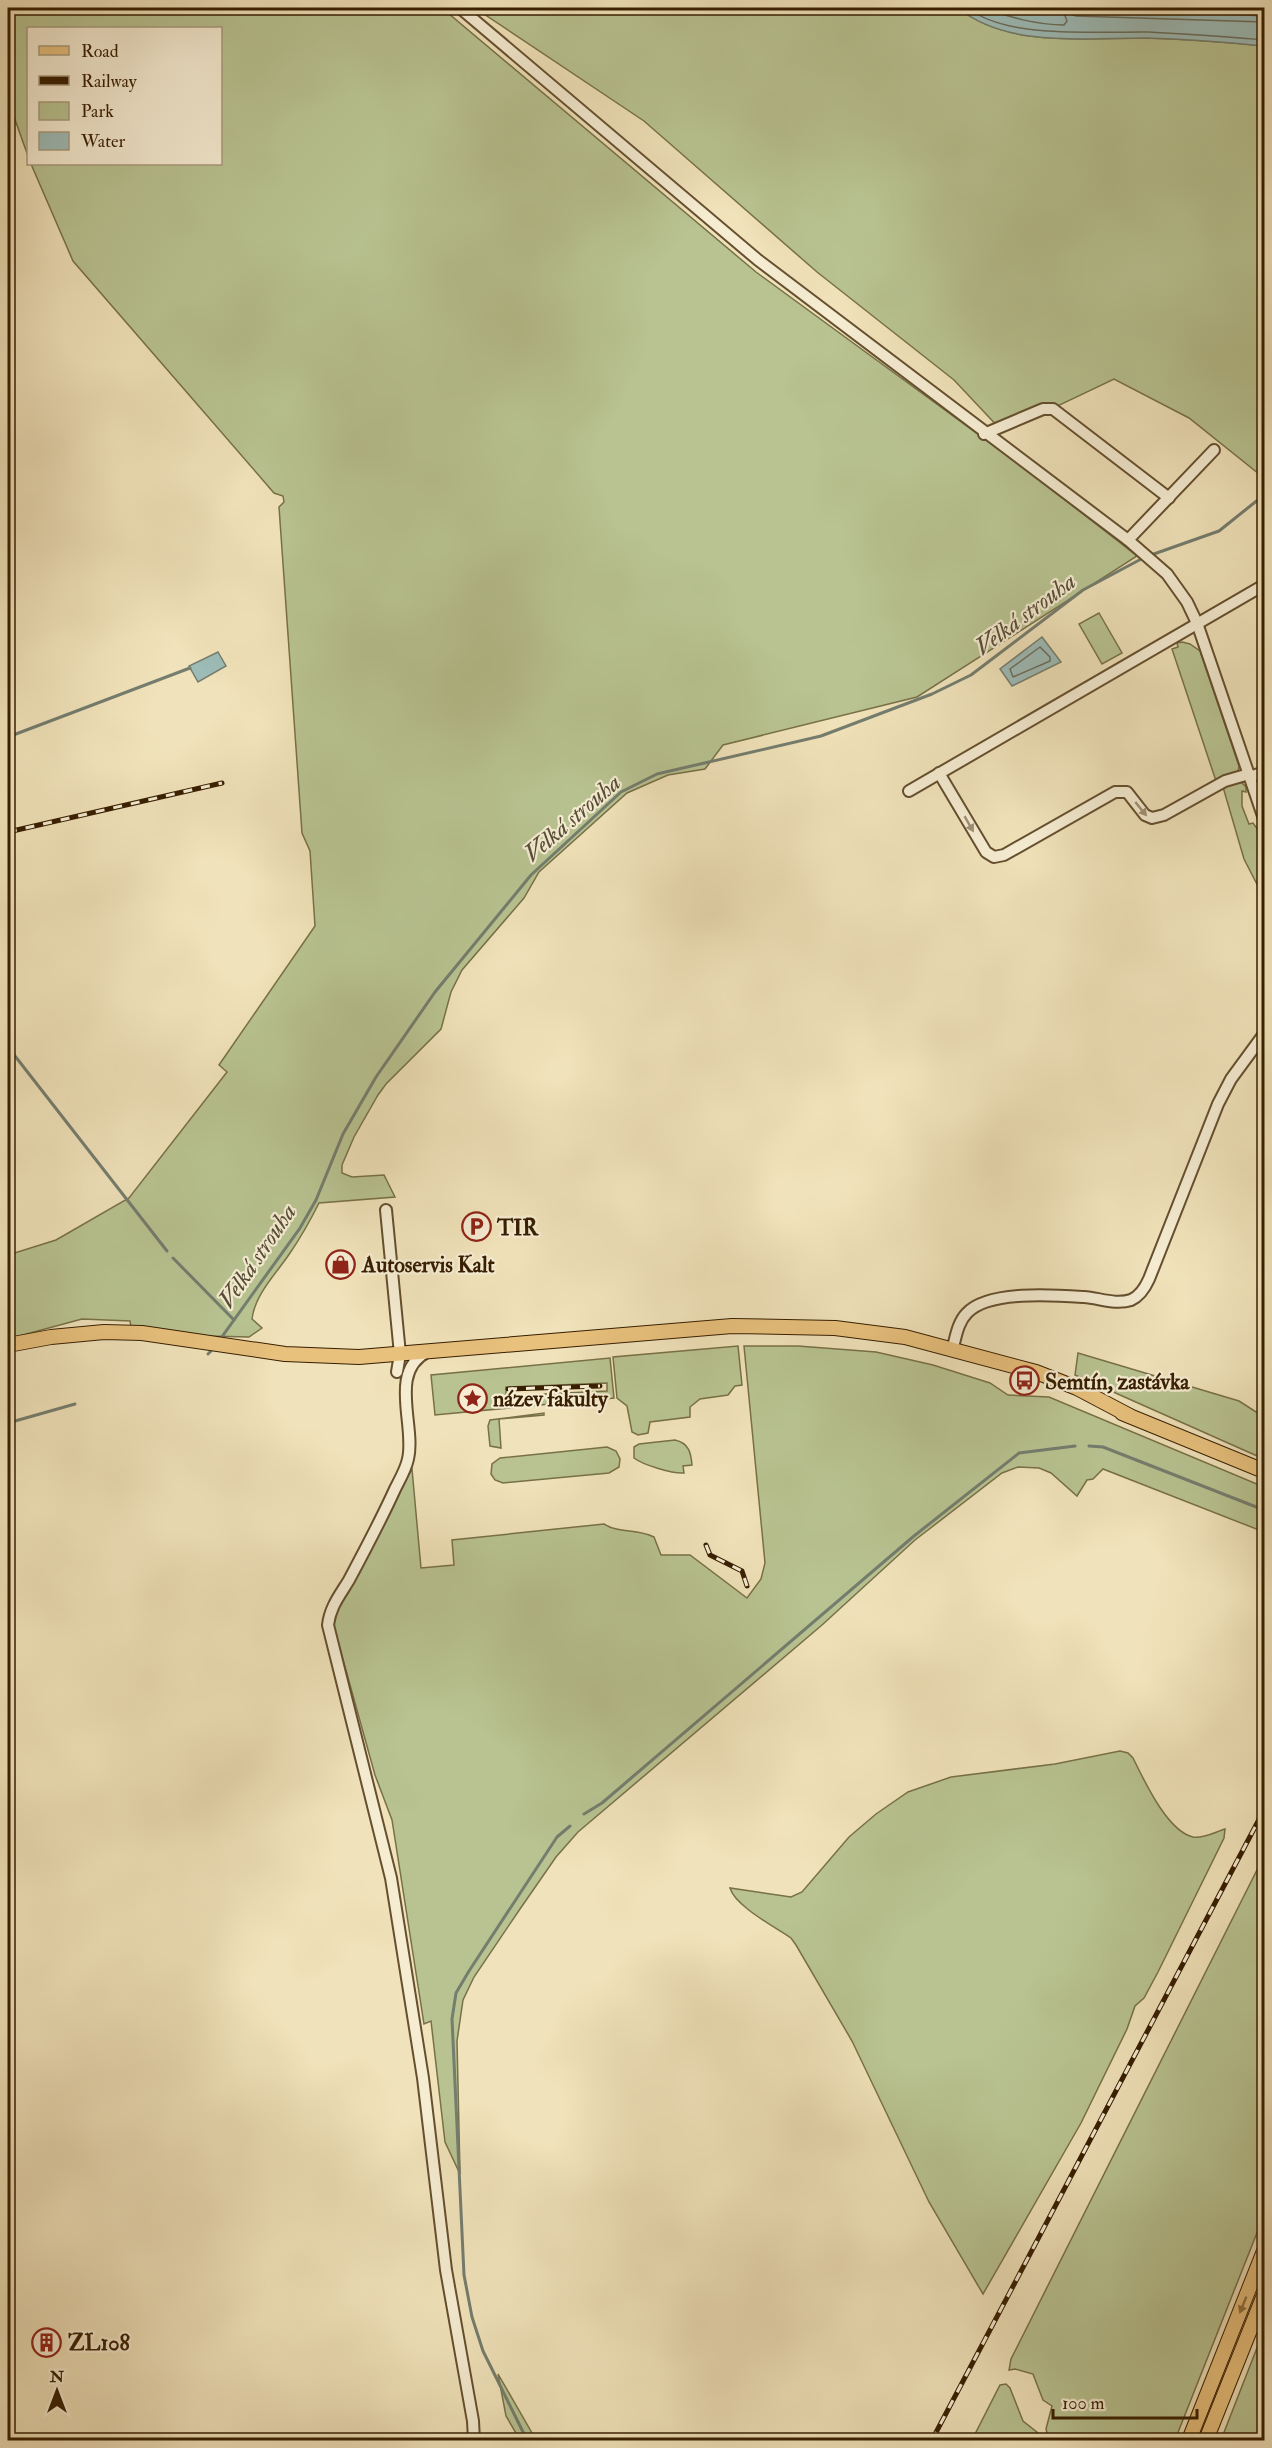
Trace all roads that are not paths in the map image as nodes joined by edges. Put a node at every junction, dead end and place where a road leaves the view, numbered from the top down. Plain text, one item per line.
1 (460, 8) edge
2 (984, 434) junction
3 (1214, 450) dead end
4 (1169, 498) junction
5 (1128, 540) junction
6 (1264, 585) edge
7 (1197, 623) junction
8 (1264, 772) edge
9 (939, 773) junction
10 (1249, 776) junction
11 (909, 791) dead end
12 (1264, 819) edge
13 (1264, 1034) edge
14 (386, 1210) dead end
15 (8, 1345) edge
16 (953, 1347) junction
17 (427, 1352) junction
18 (400, 1354) junction
19 (375, 1357) junction
20 (409, 1371) junction
21 (397, 1372) junction
22 (406, 1402) junction
23 (1264, 1471) edge
24 (1264, 2251) edge
25 (1264, 2295) edge
26 (474, 2440) edge
27 (1189, 2440) edge
28 (1206, 2440) edge

1 - 2 street
2 - 4 street
2 - 5 street
3 - 4 street
4 - 5 street
5 - 7 street
6 - 7 street
7 - 9 street
7 - 10 street
8 - 10 street
9 -> 10 street
9 - 11 street
10 - 12 street
13 - 16 street
14 - 18 street
15 - 19 main road
16 - 17 main road
16 - 23 main road
17 - 18 main road
17 - 20 street
18 - 19 main road
18 - 20 street
18 - 21 street
19 - 21 street
20 - 22 street
21 - 22 street
22 - 26 street
24 -> 27 main road
25 - 28 main road

